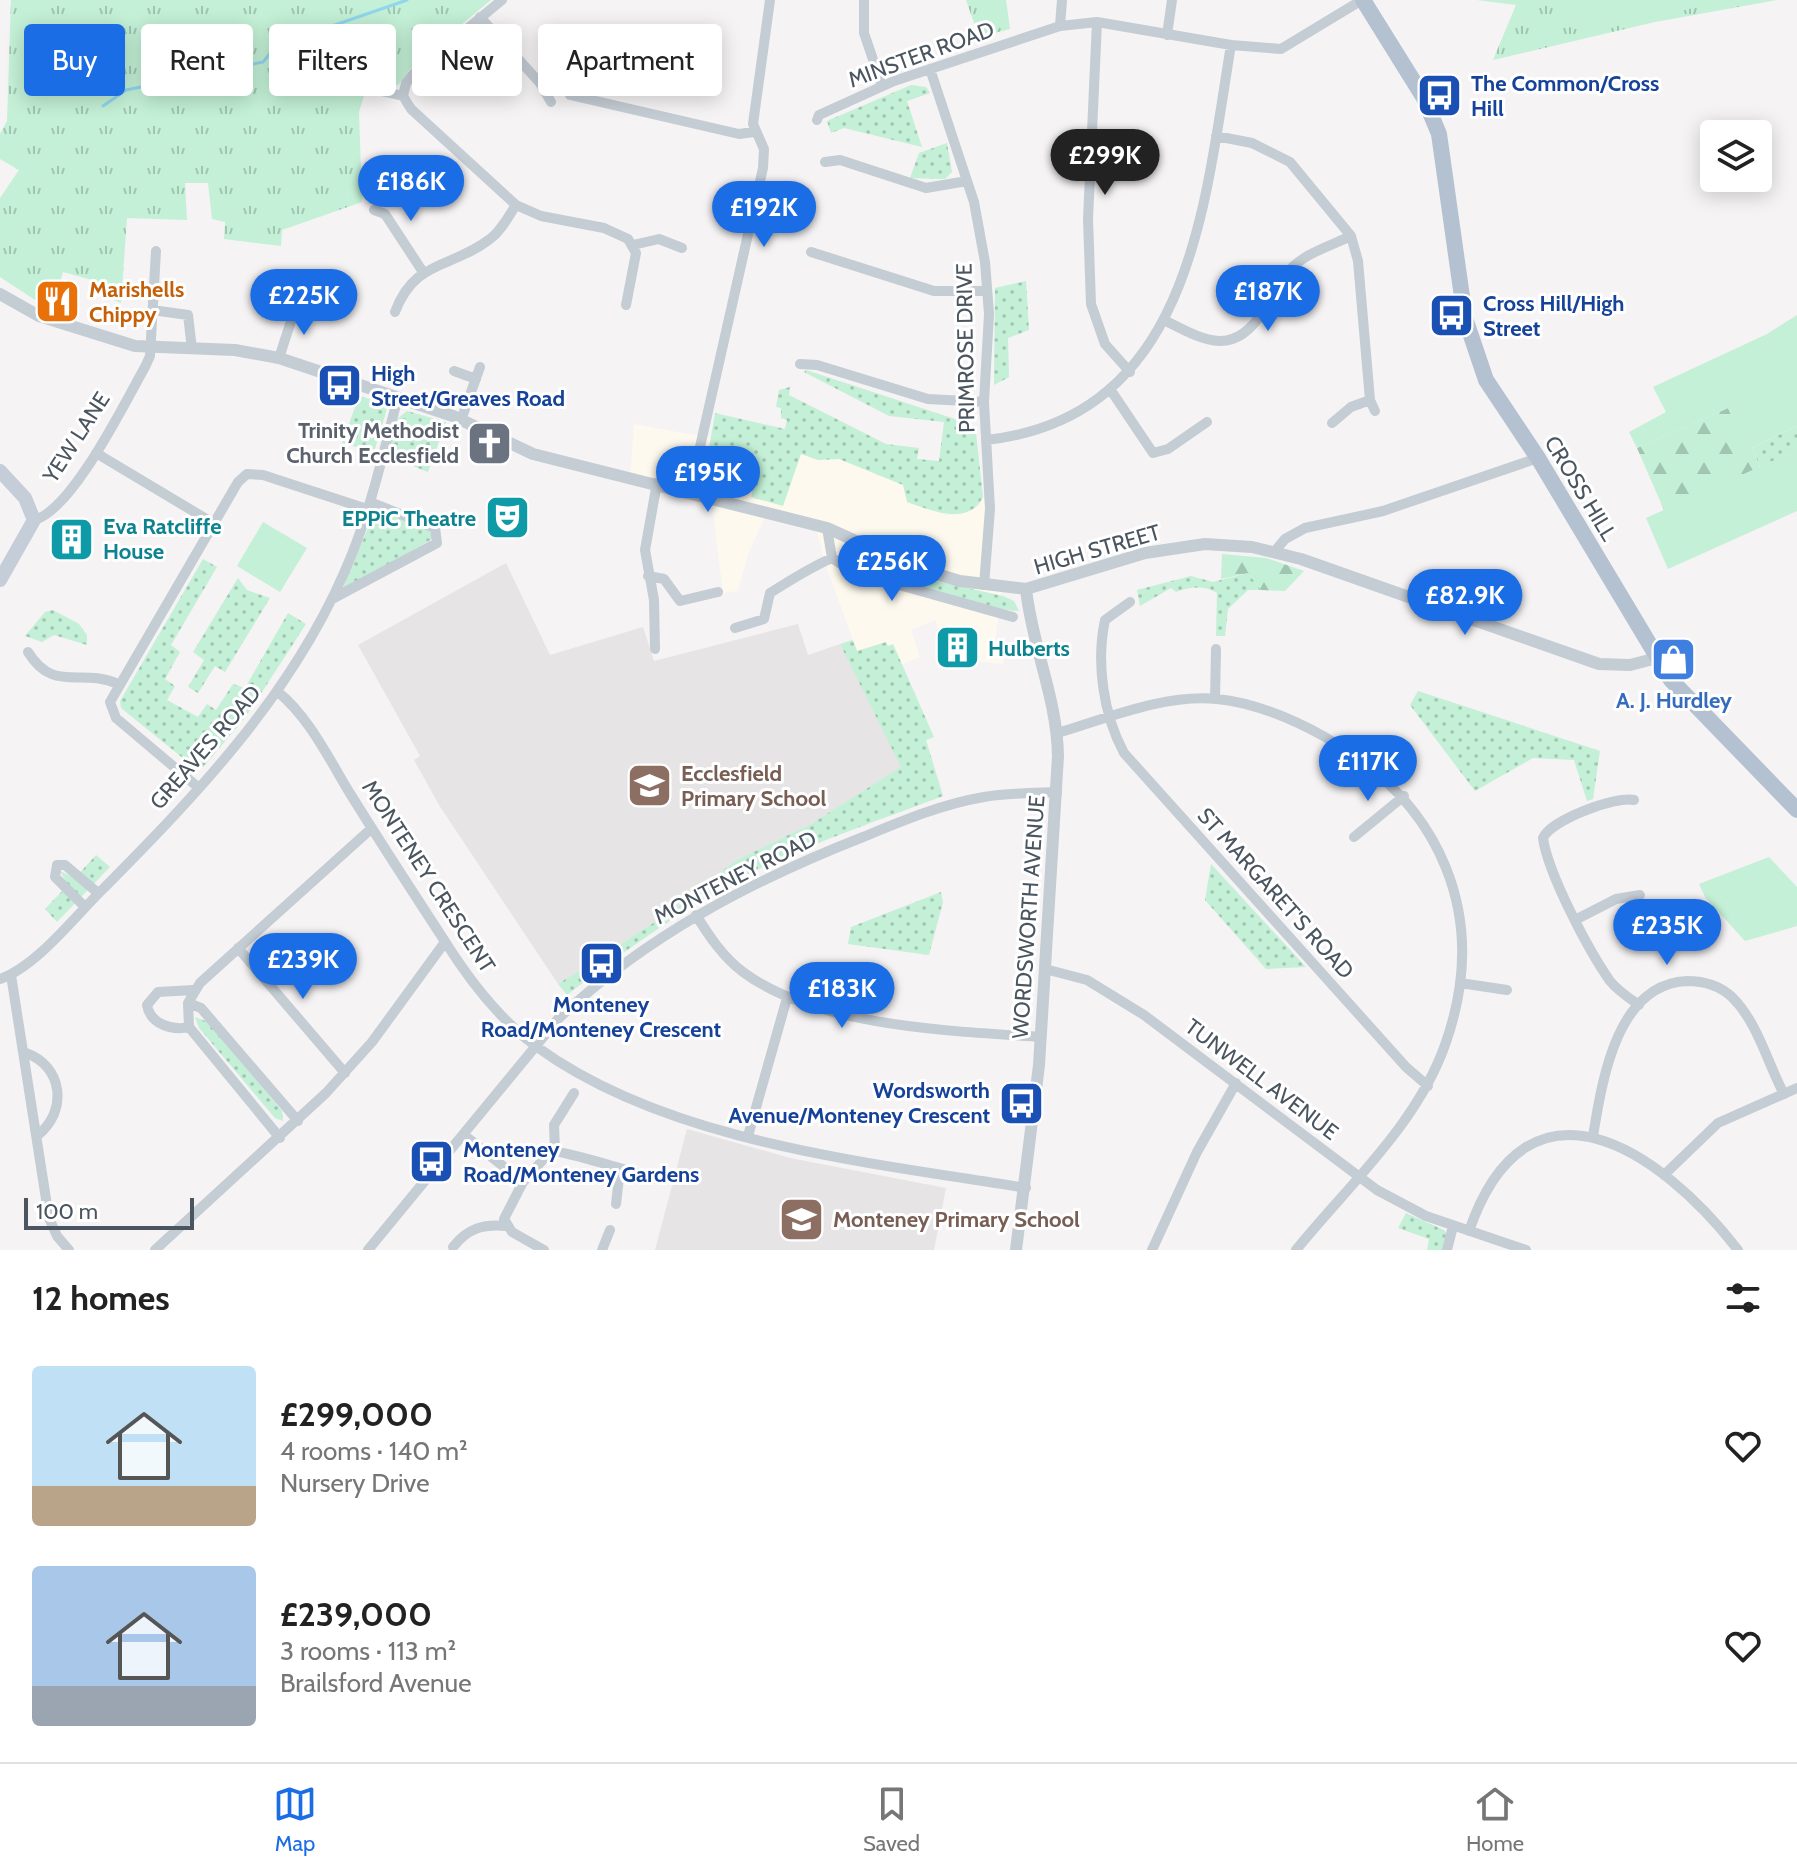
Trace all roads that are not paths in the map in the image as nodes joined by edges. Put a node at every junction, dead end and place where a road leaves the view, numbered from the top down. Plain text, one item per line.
1 (502, 0) edge
2 (770, 0) edge
3 (864, 0) edge
4 (1062, 0) edge
5 (1172, 0) edge
6 (1363, 0) edge
7 (480, 17) junction
8 (1097, 22) junction
9 (1060, 26) junction
10 (1167, 35) junction
11 (1231, 45) junction
12 (930, 69) junction
13 (882, 86) junction
14 (396, 94) edge
15 (403, 96) junction
16 (574, 96) edge
17 (551, 102) dead end
18 (817, 120) dead end
19 (754, 132) junction
20 (1216, 136) junction
21 (825, 162) dead end
22 (967, 181) junction
23 (516, 205) junction
24 (374, 210) dead end
25 (1351, 236) junction
26 (633, 245) junction
27 (682, 248) dead end
28 (156, 251) dead end
29 (811, 252) dead end
30 (423, 272) junction
31 (987, 291) junction
32 (0, 294) edge
33 (310, 300) dead end
34 (626, 305) dead end
35 (152, 310) junction
36 (395, 312) dead end
37 (1164, 320) junction
38 (155, 348) junction
39 (192, 349) junction
40 (279, 358) junction
41 (800, 364) dead end
42 (480, 367) dead end
43 (454, 371) dead end
44 (1130, 372) junction
45 (476, 379) junction
46 (1110, 389) junction
47 (398, 397) junction
48 (984, 402) junction
49 (461, 420) junction
50 (1207, 422) dead end
51 (1332, 423) dead end
52 (986, 440) junction
53 (96, 453) junction
54 (1538, 458) junction
55 (0, 471) edge
56 (657, 483) junction
57 (690, 491) junction
58 (369, 506) junction
59 (34, 520) junction
60 (213, 523) junction
61 (827, 528) junction
62 (1275, 551) junction
63 (832, 558) junction
64 (648, 576) junction
65 (0, 580) edge
66 (984, 585) junction
67 (1026, 589) junction
68 (718, 592) dead end
69 (332, 599) junction
70 (1130, 602) dead end
71 (1013, 617) dead end
72 (735, 628) dead end
73 (655, 649) dead end
74 (1216, 649) dead end
75 (28, 652) dead end
76 (1657, 658) junction
77 (118, 684) junction
78 (278, 692) junction
79 (1215, 699) junction
80 (1109, 718) junction
81 (1057, 733) junction
82 (199, 788) junction
83 (1057, 792) junction
84 (1404, 796) junction
85 (1634, 800) dead end
86 (1797, 810) edge
87 (372, 828) junction
88 (1354, 837) dead end
89 (98, 893) junction
90 (1640, 895) dead end
91 (85, 907) junction
92 (696, 915) junction
93 (1577, 919) junction
94 (445, 942) junction
95 (238, 948) junction
96 (1045, 969) junction
97 (11, 975) junction
98 (0, 979) edge
99 (1460, 983) junction
100 (193, 990) junction
101 (1507, 990) dead end
102 (787, 998) junction
103 (188, 1003) junction
104 (1639, 1005) junction
105 (189, 1027) junction
106 (1041, 1037) junction
107 (534, 1045) junction
108 (26, 1053) junction
109 (345, 1073) junction
110 (1236, 1083) junction
111 (1428, 1086) junction
112 (1797, 1088) edge
113 (574, 1093) dead end
114 (1784, 1094) junction
115 (298, 1121) junction
116 (38, 1135) junction
117 (464, 1135) junction
118 (748, 1136) junction
119 (1593, 1136) junction
120 (280, 1138) junction
121 (555, 1149) junction
122 (620, 1169) junction
123 (1664, 1175) junction
124 (1357, 1176) junction
125 (661, 1180) dead end
126 (523, 1182) junction
127 (1026, 1188) junction
128 (616, 1204) dead end
129 (506, 1226) junction
130 (1453, 1226) junction
131 (610, 1230) dead end
132 (1469, 1231) junction
133 (453, 1247) dead end
134 (69, 1250) edge
135 (155, 1250) edge
136 (368, 1250) edge
137 (544, 1250) edge
138 (602, 1250) edge
139 (1016, 1250) edge
140 (1152, 1250) edge
141 (1296, 1250) edge
142 (1447, 1250) edge
143 (1526, 1250) edge
144 (1738, 1250) edge

1 - 7 street
2 - 19 street
3 - 13 street
4 - 9 street
5 - 10 street
6 - 11 street, MINSTER ROAD
6 - 54 main road, CROSS HILL
7 - 15 street
7 - 17 street
8 - 9 street, MINSTER ROAD
8 - 10 street, MINSTER ROAD
8 - 44 street
9 - 12 street, MINSTER ROAD
10 - 11 street, MINSTER ROAD
11 - 20 street
12 - 13 street, MINSTER ROAD
12 - 22 street, PRIMROSE DRIVE
13 - 18 street, MINSTER ROAD
14 - 15 street
15 - 23 street
16 - 19 street
19 - 57 street
20 - 25 street
20 - 37 street
21 - 22 street
22 - 31 street, PRIMROSE DRIVE
23 - 26 street
23 - 30 street
24 - 30 street
25 - 37 street
25 - 51 street
26 - 27 street
26 - 34 street
28 - 35 street
29 - 31 street
30 - 36 street
31 - 48 street, PRIMROSE DRIVE
32 - 38 street, HIGH STREET
33 - 40 street
35 - 38 street
35 - 39 street
37 - 44 street
38 - 39 street, HIGH STREET
38 - 53 street, YEW LANE
39 - 40 street, HIGH STREET
40 - 47 street, HIGH STREET
41 - 48 street
42 - 45 street
43 - 45 street
44 - 46 street
45 - 49 street
46 - 50 street
46 - 52 street
47 - 49 street, HIGH STREET
47 - 58 street, GREAVES ROAD
48 - 52 street, PRIMROSE DRIVE
49 - 56 street, HIGH STREET
52 - 66 street, PRIMROSE DRIVE
53 - 59 street, YEW LANE
53 - 60 street
54 - 62 street
54 - 76 main road, CROSS HILL
55 - 59 main road
56 - 57 street, HIGH STREET
56 - 64 street
57 - 61 street, HIGH STREET
58 - 60 street
58 - 69 street, GREAVES ROAD
58 - 69 street
59 - 65 main road, YEW LANE
60 - 77 street
61 - 63 street
61 - 66 street, HIGH STREET
62 - 67 street, HIGH STREET
62 - 76 street, HIGH STREET
63 - 71 street
63 - 72 street
64 - 68 street
64 - 73 street
66 - 67 street, HIGH STREET
67 - 81 street, WORDSWORTH AVENUE
69 - 78 street, GREAVES ROAD
70 - 80 street, ST MARGARET'S ROAD
74 - 79 street
75 - 77 street
76 - 86 main road, CROSS HILL
77 - 82 street
78 - 82 street, GREAVES ROAD
78 - 87 street, MONTENEY CRESCENT
79 - 80 street
79 - 84 street
80 - 81 street
80 - 111 street, ST MARGARET'S ROAD
81 - 83 street, WORDSWORTH AVENUE
82 - 89 street, GREAVES ROAD
83 - 92 street, MONTENEY ROAD
83 - 96 street, WORDSWORTH AVENUE
84 - 88 street
84 - 99 street
85 - 93 street
87 - 94 street, MONTENEY CRESCENT
87 - 95 street
89 - 91 street, GREAVES ROAD
89 - 91 street
90 - 93 street
91 - 97 street, GREAVES ROAD
92 - 102 street
92 - 107 street, MONTENEY ROAD
93 - 104 street
94 - 107 street, MONTENEY CRESCENT
94 - 109 street
95 - 100 street
95 - 109 street
96 - 106 street, WORDSWORTH AVENUE
96 - 110 street, TUNWELL AVENUE
97 - 98 street, GREAVES ROAD
97 - 108 street
99 - 101 street
99 - 111 street
100 - 103 street
100 - 105 street
102 - 106 street
102 - 118 street
103 - 105 street
103 - 115 street
104 - 114 street
104 - 119 street
105 - 120 street
106 - 127 street, WORDSWORTH AVENUE
107 - 117 street, MONTENEY ROAD
107 - 118 street, MONTENEY CRESCENT
108 - 116 street
108 - 116 street
109 - 115 street
110 - 124 street, TUNWELL AVENUE
110 - 140 street
111 - 124 street
112 - 114 street
113 - 121 street
114 - 123 street
115 - 120 street
116 - 134 street
117 - 126 street
117 - 136 street, MONTENEY ROAD
118 - 127 street, MONTENEY CRESCENT
119 - 123 street
119 - 132 street
120 - 135 street
121 - 122 street
121 - 126 street
122 - 125 street
122 - 128 street
123 - 144 street
124 - 130 street, TUNWELL AVENUE
124 - 141 street
126 - 129 street
127 - 139 street, WORDSWORTH AVENUE
129 - 133 street
129 - 137 street
130 - 132 street, TUNWELL AVENUE
130 - 142 street
131 - 138 street
132 - 143 street, TUNWELL AVENUE

